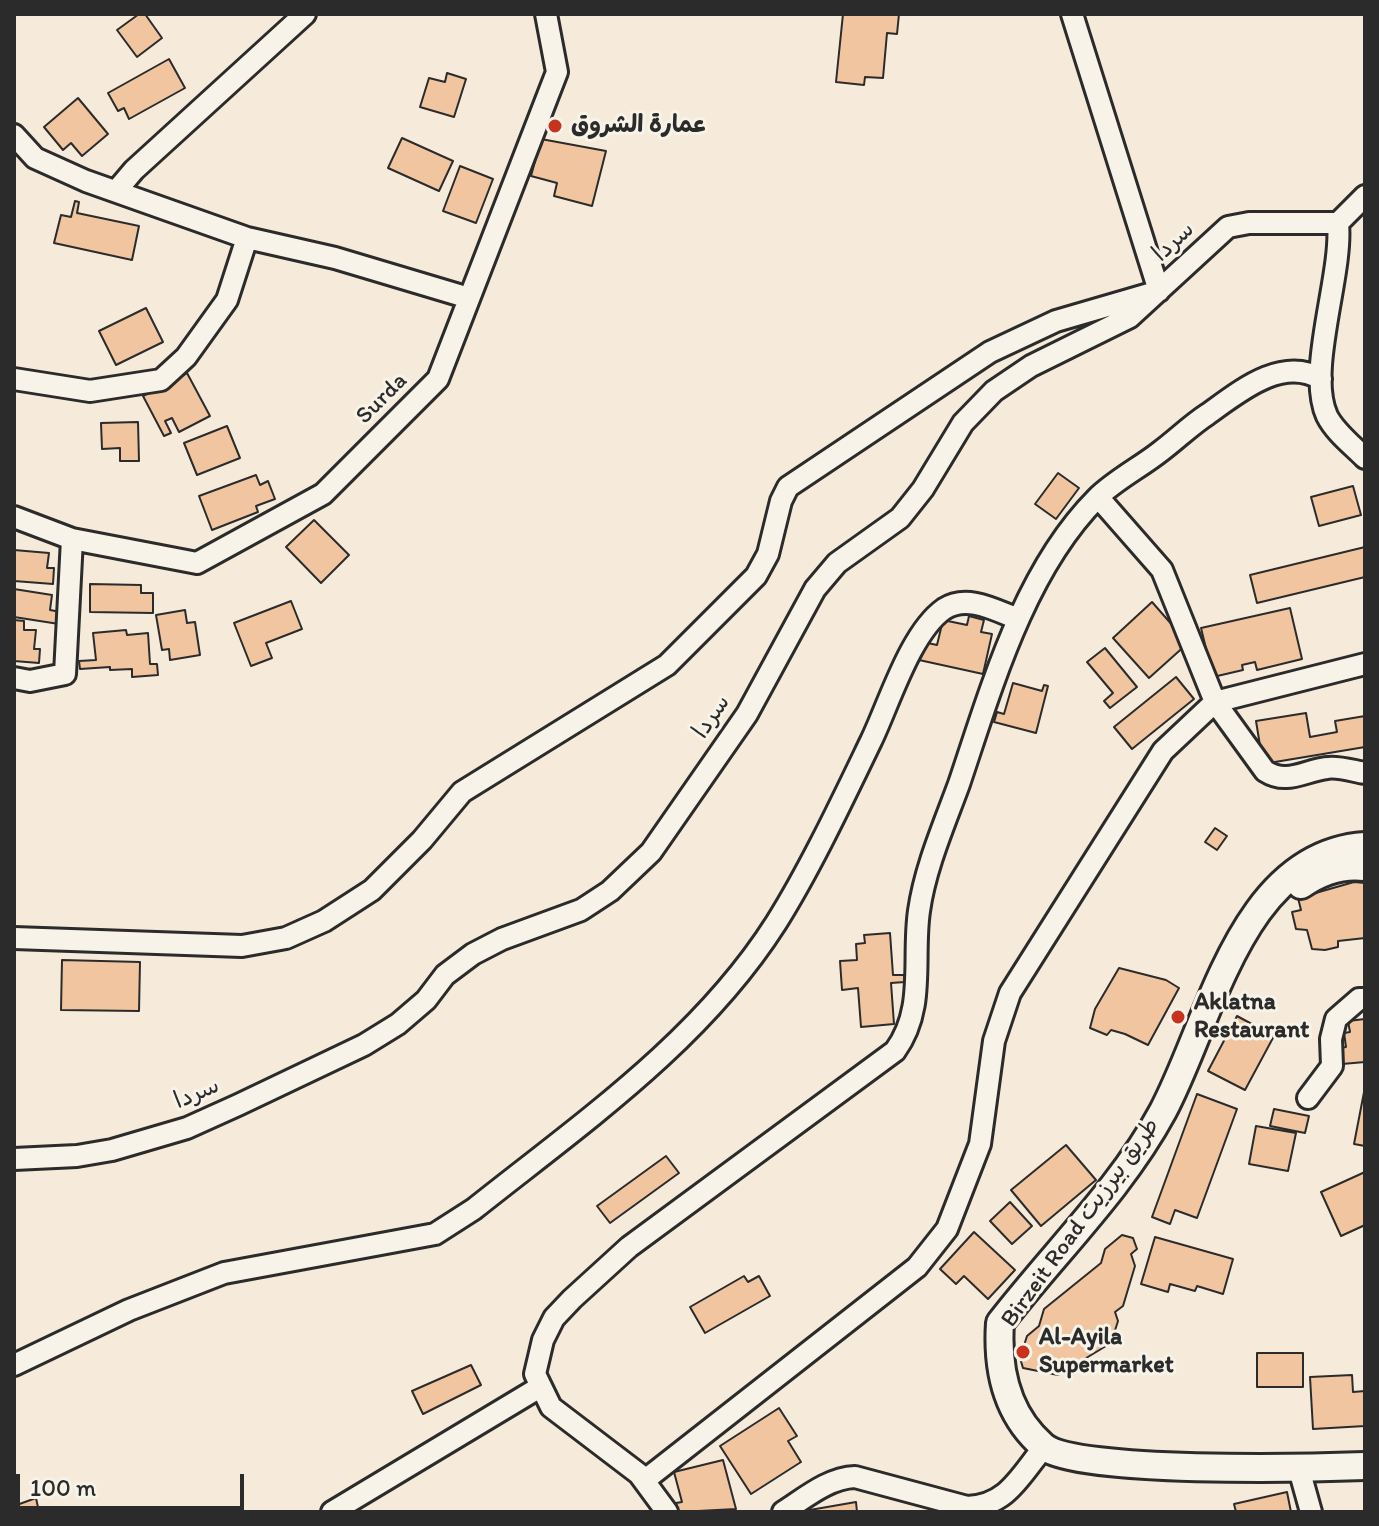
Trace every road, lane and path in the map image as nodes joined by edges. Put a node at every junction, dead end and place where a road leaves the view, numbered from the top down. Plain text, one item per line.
1 (305, 14) edge
2 (546, 14) edge
3 (1072, 14) edge
4 (14, 135) edge
5 (117, 190) junction
6 (1365, 196) edge
7 (1338, 223) junction
8 (247, 238) junction
9 (1159, 291) junction
10 (469, 298) junction
11 (14, 379) edge
12 (1321, 379) junction
13 (1365, 458) edge
14 (1098, 497) junction
15 (14, 517) edge
16 (72, 539) junction
17 (1018, 619) junction
18 (1365, 664) edge
19 (14, 678) edge
20 (1215, 702) junction
21 (1365, 773) edge
22 (1365, 846) edge
23 (1365, 867) edge
24 (14, 938) edge
25 (1219, 998) junction
26 (1365, 999) edge
27 (1308, 1098) dead end
28 (14, 1159) edge
29 (14, 1365) edge
30 (540, 1387) junction
31 (1049, 1439) junction
32 (1365, 1450) edge
33 (1365, 1466) edge
34 (1299, 1469) junction
35 (645, 1480) junction
36 (332, 1512) edge
37 (667, 1512) edge
38 (783, 1512) edge
39 (1311, 1512) edge

1 - 5 street
2 - 10 street, Surda
3 - 9 street
4 - 5 street
5 - 8 street
6 - 7 street
7 - 9 street, سردا
7 - 12 street
8 - 10 street
8 - 11 street
9 - 24 street
9 - 28 street, سردا
10 - 16 street, Surda
12 - 13 street
12 - 14 street
14 - 17 street
14 - 20 street
15 - 16 street, Surda
16 - 19 street
17 - 29 street
17 - 30 street
18 - 20 street
20 - 21 street
20 - 35 street
22 - 25 main road
23 - 25 main road
25 - 31 main road
26 - 27 street
30 - 35 street
30 - 36 street
31 - 32 main road
31 - 34 main road
31 - 38 street
33 - 34 main road
34 - 39 street
35 - 37 street

